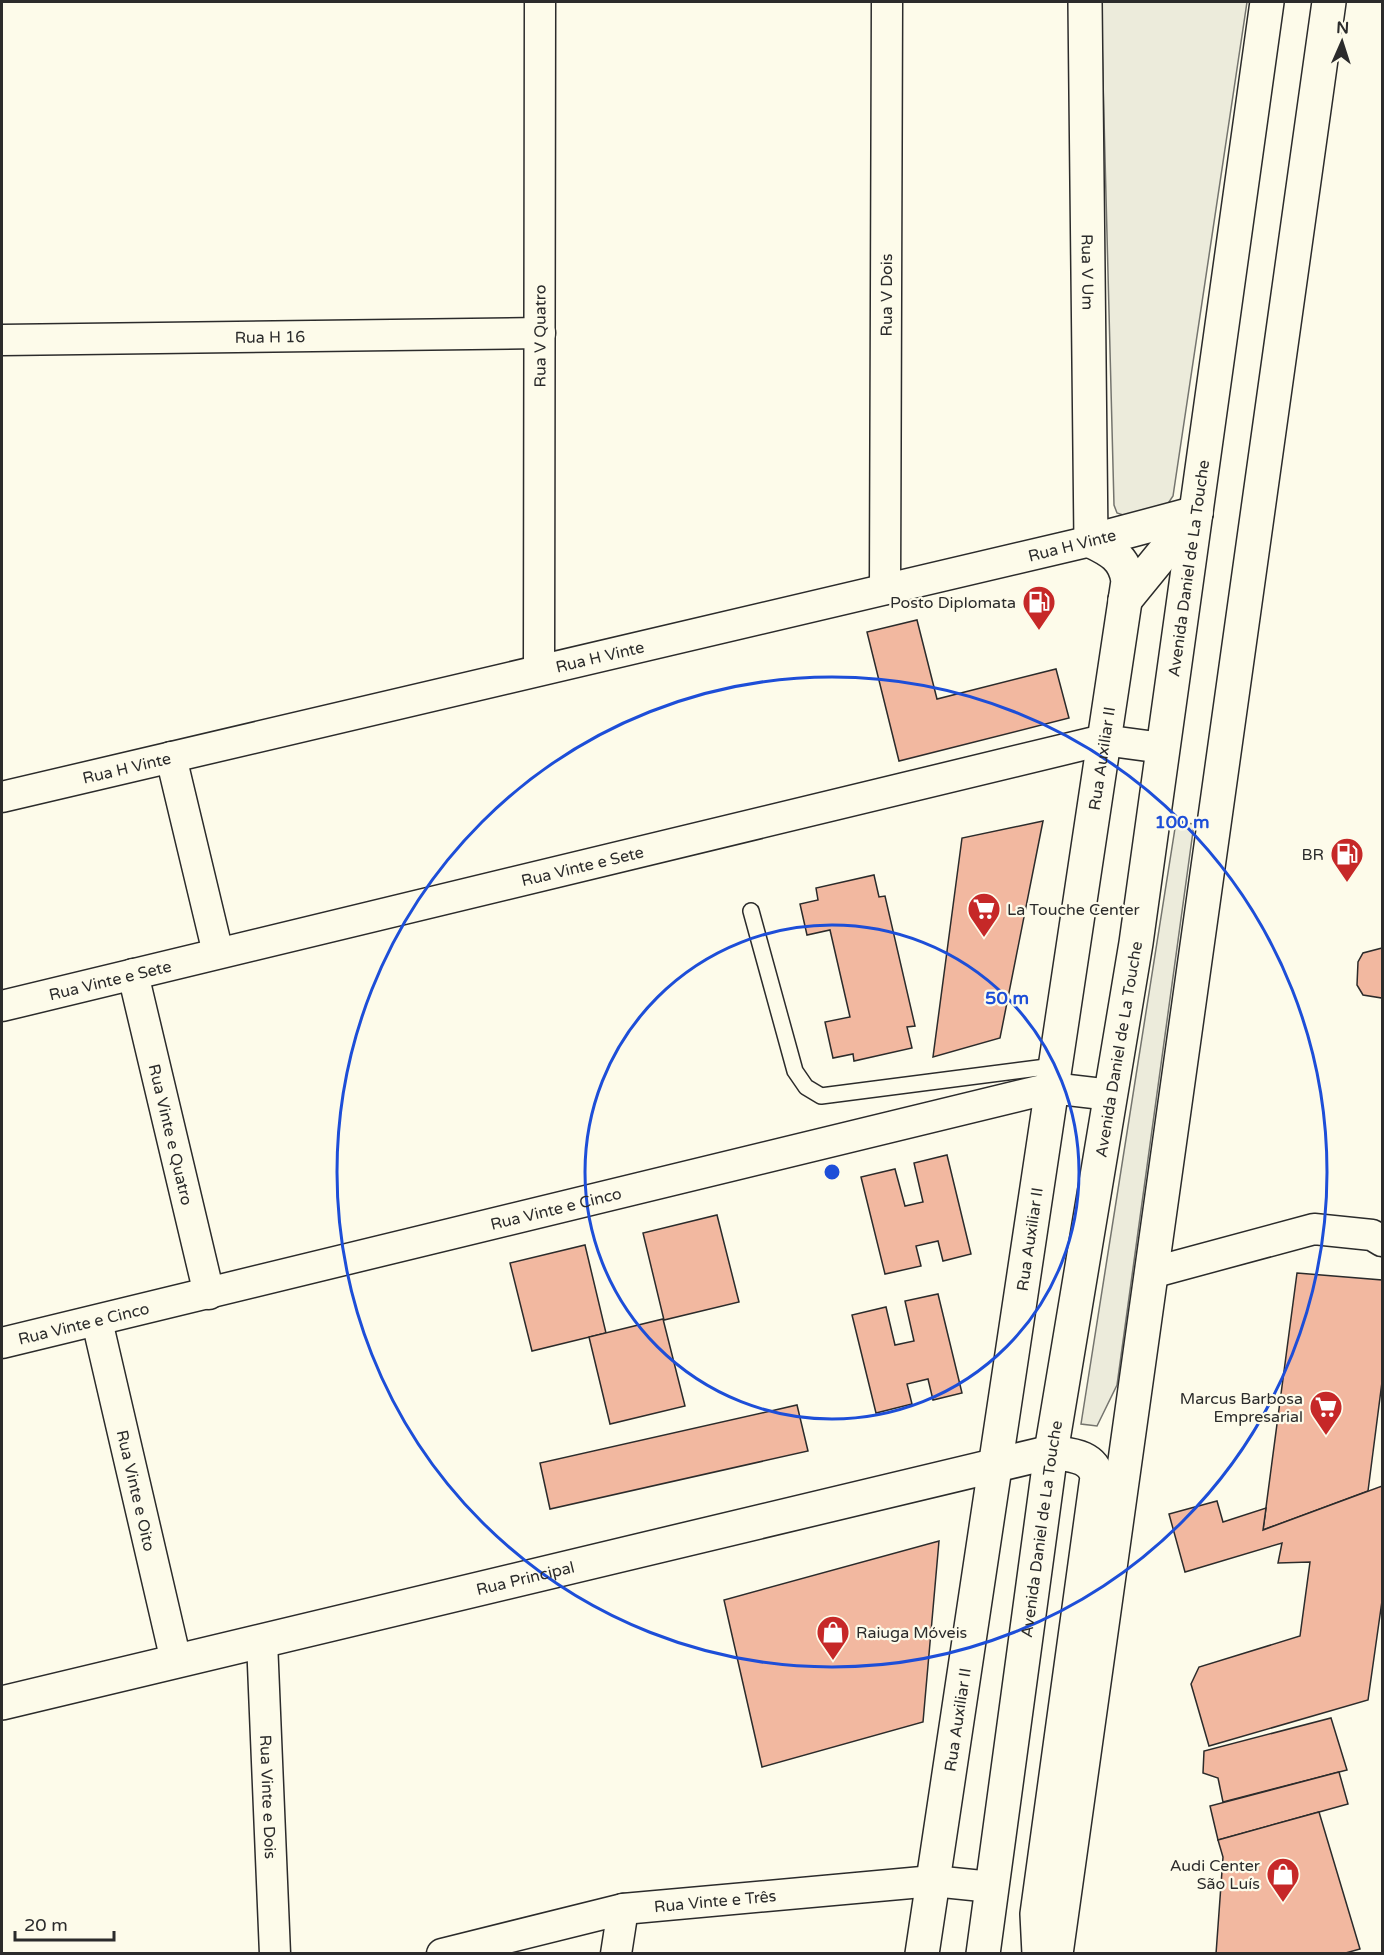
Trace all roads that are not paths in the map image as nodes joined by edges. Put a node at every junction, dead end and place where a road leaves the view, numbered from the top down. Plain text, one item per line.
1 (540, 2) edge
2 (887, 2) edge
3 (1085, 2) edge
4 (1267, 2) edge
5 (1329, 2) edge
6 (540, 333) junction
7 (2, 340) edge
8 (1196, 513) junction
9 (1091, 541) junction
10 (885, 589) junction
11 (1125, 600) junction
12 (539, 670) junction
13 (1103, 740) junction
14 (1164, 747) junction
15 (171, 757) junction
16 (2, 797) edge
17 (751, 910) dead end
18 (218, 953) junction
19 (133, 974) junction
20 (2, 1006) edge
21 (1052, 1077) junction
22 (1111, 1095) junction
23 (1383, 1241) edge
24 (1151, 1273) junction
25 (210, 1294) junction
26 (97, 1321) junction
27 (2, 1343) edge
28 (1051, 1452) junction
29 (995, 1465) junction
30 (262, 1641) junction
31 (176, 1661) junction
32 (2, 1703) edge
33 (933, 1881) junction
34 (992, 1887) junction
35 (623, 1909) junction
36 (275, 1953) edge
37 (442, 1953) edge
38 (616, 1953) edge
39 (922, 1953) edge
40 (983, 1953) edge
41 (1039, 1953) edge
42 (1056, 1953) edge

1 - 6 street, Rua V Quatro
2 - 10 street, Rua V Dois
3 - 9 main road, Rua V Um
4 - 8 main road, Avenida Daniel de La Touche
5 - 24 main road
6 - 7 street, Rua H 16
6 - 12 street, Rua V Quatro
8 - 9 main road, Rua H Vinte
8 - 11 main road
8 - 14 main road, Avenida Daniel de La Touche
9 - 10 street, Rua H Vinte
9 - 11 main road, Rua Auxiliar II
10 - 12 street, Rua H Vinte
11 - 13 main road, Rua Auxiliar II
12 - 15 street, Rua H Vinte
13 - 14 street, Rua Vinte e Sete
13 - 18 street, Rua Vinte e Sete
13 - 21 main road, Rua Auxiliar II
14 - 22 main road, Avenida Daniel de La Touche
15 - 16 street, Rua H Vinte
15 - 18 street
17 - 21 lane
18 - 19 street, Rua Vinte e Sete
19 - 20 street, Rua Vinte e Sete
19 - 25 street, Rua Vinte e Quatro
21 - 22 street, Rua Vinte e Cinco
21 - 25 street, Rua Vinte e Cinco
21 - 29 main road, Rua Auxiliar II
22 - 28 main road, Avenida Daniel de La Touche
23 - 24 street
24 - 42 main road
25 - 26 street, Rua Vinte e Cinco
26 - 27 street, Rua Vinte e Cinco
26 - 31 street, Rua Vinte e Oito
28 - 29 main road, Rua Principal
28 - 34 main road, Avenida Daniel de La Touche
28 - 41 main road
29 - 30 main road, Rua Principal
29 - 33 main road, Rua Auxiliar II
30 - 31 main road, Rua Principal
30 - 36 street, Rua Vinte e Dois
31 - 32 main road, Rua Principal
33 - 34 street, Rua Vinte e Três
33 - 35 street, Rua Vinte e Três
33 - 39 main road, Rua Auxiliar II
34 - 40 main road, Avenida Daniel de La Touche
35 - 37 street, Rua Vinte e Três
35 - 38 street

